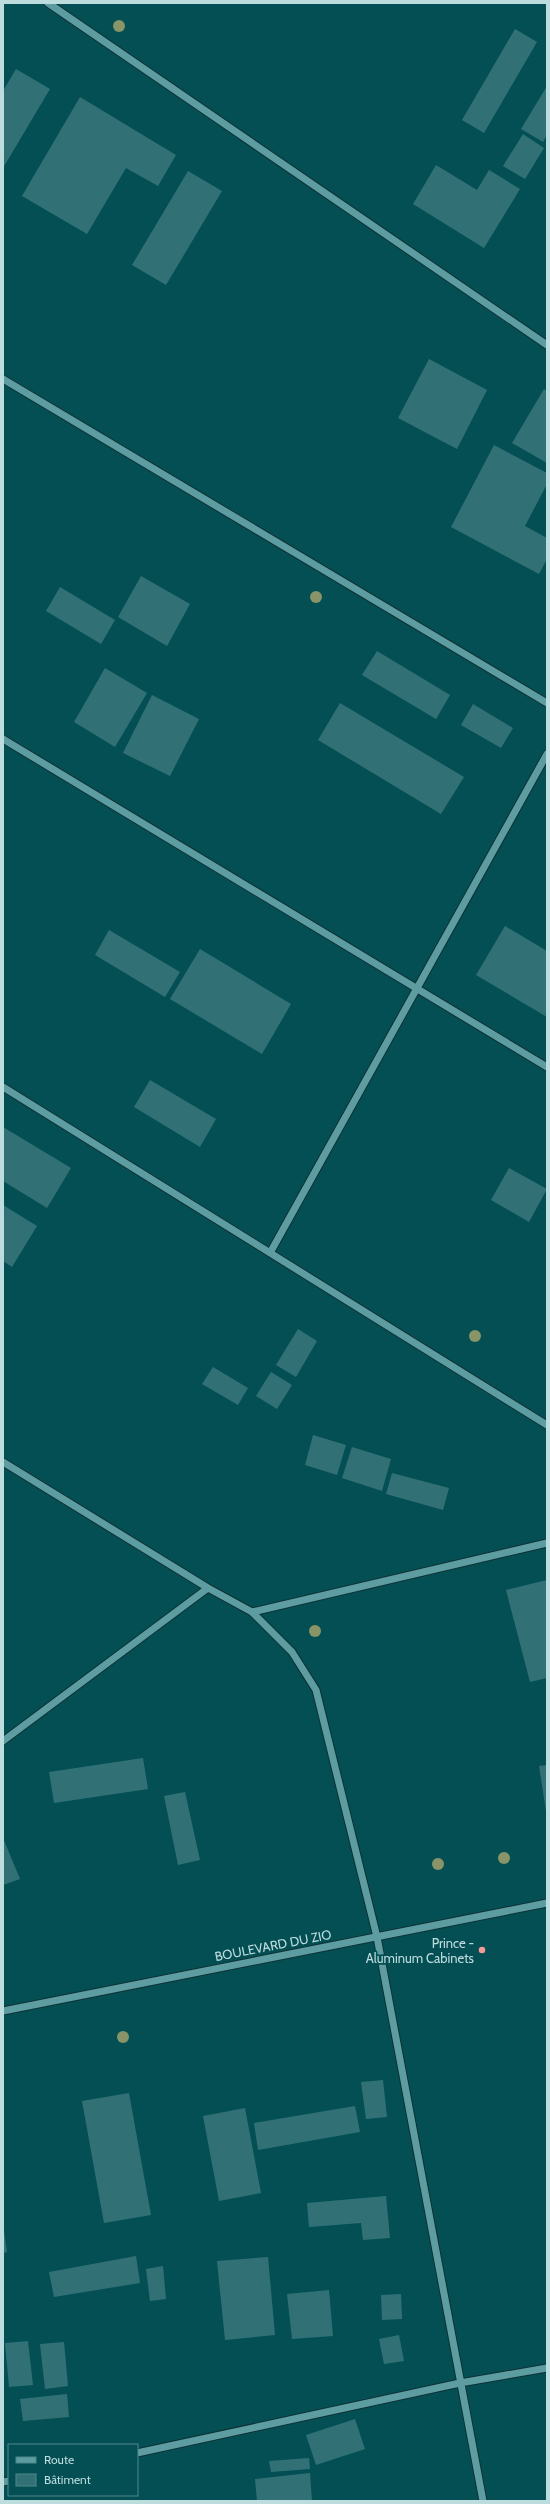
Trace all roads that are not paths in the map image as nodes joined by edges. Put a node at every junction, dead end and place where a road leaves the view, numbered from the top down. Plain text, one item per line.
1 (48, 3) edge
2 (547, 345) edge
3 (3, 379) edge
4 (547, 703) edge
5 (3, 739) edge
6 (547, 754) edge
7 (418, 987) junction
8 (547, 1067) edge
9 (3, 1087) edge
10 (270, 1253) junction
11 (547, 1425) edge
12 (3, 1462) edge
13 (547, 1543) edge
14 (208, 1588) junction
15 (252, 1612) junction
16 (3, 1741) edge
17 (547, 1903) edge
18 (377, 1937) junction
19 (3, 2011) edge
20 (547, 2368) edge
21 (460, 2383) junction
22 (138, 2453) edge
23 (484, 2501) edge

1 - 2 street
3 - 4 street
5 - 7 street
6 - 7 street
7 - 8 street
7 - 10 street
9 - 10 street
10 - 11 street
12 - 14 street
13 - 15 street
14 - 15 street
14 - 16 street
15 - 18 street
17 - 18 street, BOULEVARD DU ZIO
18 - 19 street, BOULEVARD DU ZIO
18 - 21 street
20 - 21 street
21 - 22 street
21 - 23 street

